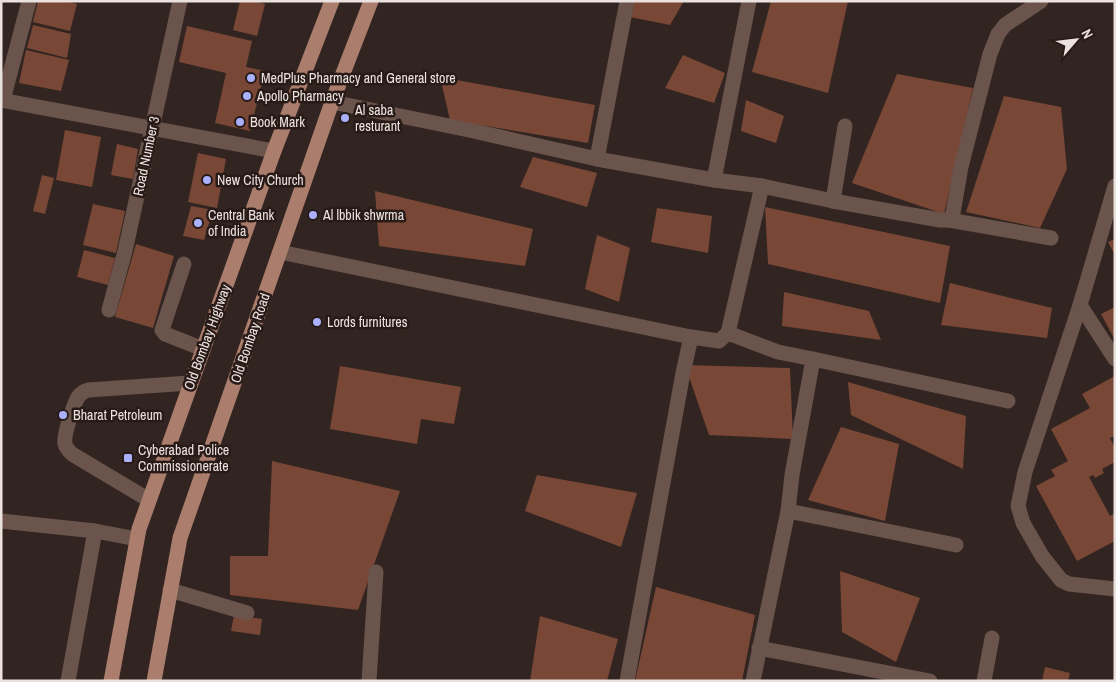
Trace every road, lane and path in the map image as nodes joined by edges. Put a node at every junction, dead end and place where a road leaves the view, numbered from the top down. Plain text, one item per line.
1 (28, 1) edge
2 (180, 1) edge
3 (332, 1) edge
4 (371, 1) edge
5 (627, 1) edge
6 (749, 1) edge
7 (1041, 1) edge
8 (2, 100) edge
9 (332, 102) junction
10 (845, 126) dead end
11 (152, 128) junction
12 (274, 151) junction
13 (597, 159) junction
14 (714, 180) junction
15 (762, 186) junction
16 (1115, 186) edge
17 (833, 201) junction
18 (949, 220) junction
19 (1051, 238) dead end
20 (280, 252) junction
21 (184, 264) dead end
22 (1080, 305) junction
23 (109, 310) dead end
24 (728, 333) junction
25 (691, 337) junction
26 (203, 349) junction
27 (813, 359) junction
28 (1115, 359) edge
29 (190, 383) junction
30 (1008, 401) dead end
31 (149, 500) junction
32 (788, 511) junction
33 (1, 521) edge
34 (95, 531) junction
35 (137, 539) junction
36 (956, 545) dead end
37 (376, 572) dead end
38 (1115, 589) edge
39 (170, 590) junction
40 (248, 613) dead end
41 (992, 638) dead end
42 (759, 648) junction
43 (68, 681) edge
44 (111, 681) edge
45 (154, 681) edge
46 (369, 681) edge
47 (627, 681) edge
48 (752, 681) edge
49 (930, 681) edge
50 (984, 681) edge

1 - 8 street
2 - 11 street, Road Number 3
3 - 12 main road, Old Bombay Highway
4 - 9 main road, Old Bombay Road
5 - 13 street
6 - 14 street
7 - 18 street
8 - 11 street
9 - 13 street
9 - 20 main road, Old Bombay Road
10 - 17 street
11 - 12 street
11 - 23 street, Road Number 3
12 - 26 main road, Old Bombay Highway
13 - 14 street
14 - 15 street
15 - 17 street
15 - 24 street
16 - 22 street
17 - 18 street
18 - 19 street
20 - 25 street
20 - 39 main road, Old Bombay Road
21 - 26 street
22 - 28 street
22 - 38 street
24 - 25 street
24 - 27 street
25 - 47 street
26 - 29 main road, Old Bombay Highway
27 - 30 street
27 - 32 street
29 - 31 main road, Old Bombay Highway
29 - 31 street
31 - 35 main road, Old Bombay Highway
32 - 36 street
32 - 42 street
33 - 34 street
34 - 35 street
34 - 43 street
35 - 44 main road, Old Bombay Highway
37 - 46 street
39 - 40 street
39 - 45 main road, Old Bombay Road
41 - 50 street
42 - 48 street
42 - 49 street

